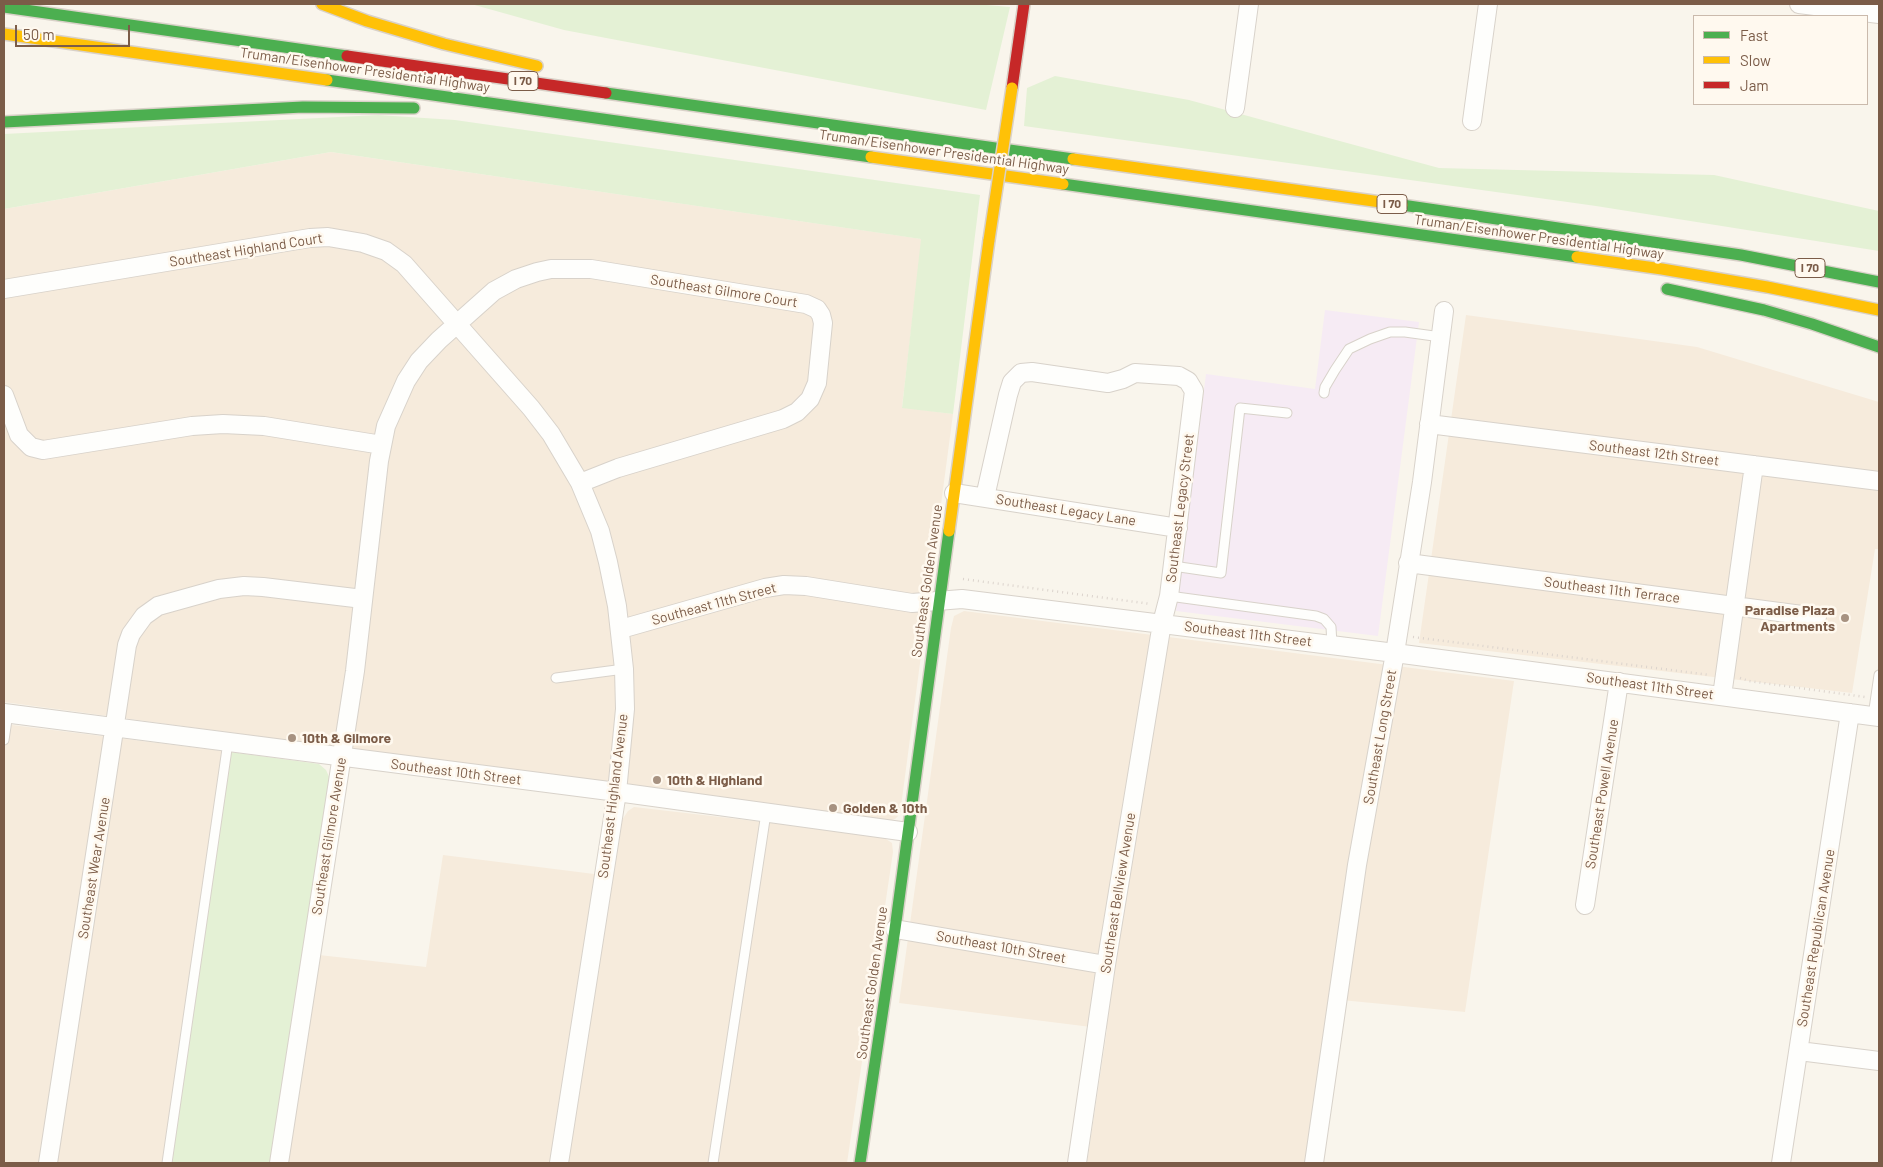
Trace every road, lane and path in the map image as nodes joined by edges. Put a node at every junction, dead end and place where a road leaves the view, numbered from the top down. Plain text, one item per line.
1 (322, 4) edge
2 (1024, 4) edge
3 (1249, 4) edge
4 (1488, 4) edge
5 (1800, 4) edge
6 (4, 7) edge
7 (1879, 14) edge
8 (4, 34) edge
9 (547, 68) dead end
10 (668, 90) dead end
11 (427, 108) dead end
12 (1235, 108) dead end
13 (492, 115) dead end
14 (773, 116) junction
15 (599, 118) junction
16 (4, 122) edge
17 (1472, 122) dead end
18 (1392, 231) junction
19 (1742, 255) junction
20 (1493, 257) dead end
21 (1838, 262) dead end
22 (1879, 282) edge
23 (1655, 287) dead end
24 (4, 289) edge
25 (1879, 310) edge
26 (1444, 311) dead end
27 (457, 324) junction
28 (1441, 337) junction
29 (1879, 348) edge
30 (1324, 393) dead end
31 (4, 395) edge
32 (1288, 413) dead end
33 (1429, 424) junction
34 (382, 444) junction
35 (1754, 465) junction
36 (1879, 481) edge
37 (580, 484) junction
38 (954, 493) junction
39 (985, 497) junction
40 (1178, 528) junction
41 (1408, 563) junction
42 (1173, 566) junction
43 (942, 577) junction
44 (363, 599) junction
45 (939, 600) junction
46 (1162, 600) junction
47 (1734, 606) junction
48 (1817, 617) dead end
49 (1162, 624) junction
50 (621, 629) junction
51 (1396, 644) junction
52 (1332, 645) junction
53 (624, 669) junction
54 (1879, 675) edge
55 (1724, 676) junction
56 (556, 678) dead end
57 (1619, 682) junction
58 (1722, 696) junction
59 (1876, 698) junction
60 (6, 713) edge
61 (1850, 713) junction
62 (1876, 717) edge
63 (115, 727) junction
64 (4, 740) edge
65 (228, 742) junction
66 (342, 758) junction
67 (617, 792) junction
68 (766, 813) junction
69 (908, 832) junction
70 (1585, 905) dead end
71 (895, 929) junction
72 (1106, 965) junction
73 (1799, 1050) junction
74 (1879, 1061) edge
75 (48, 1163) edge
76 (167, 1163) edge
77 (279, 1163) edge
78 (559, 1163) edge
79 (713, 1163) edge
80 (860, 1163) edge
81 (1077, 1163) edge
82 (1314, 1163) edge
83 (1781, 1163) edge

1 - 9 main road
2 - 38 main road, Southeast Golden Avenue, bridge
3 - 12 street
4 - 17 street
5 - 7 street
6 - 14 main road, Truman/Eisenhower Presidential Highway / I 70
8 - 15 main road, Truman/Eisenhower Presidential Highway / I 70
10 - 14 main road
11 - 16 main road
13 - 15 main road
14 - 19 main road, Truman/Eisenhower Presidential Highway / I 70
15 - 18 main road, Truman/Eisenhower Presidential Highway / I 70
18 - 20 main road
18 - 25 main road, Truman/Eisenhower Presidential Highway / I 70
19 - 21 main road
19 - 22 main road, Truman/Eisenhower Presidential Highway / I 70
23 - 29 main road
24 - 27 street, Southeast Highland Court
26 - 28 street, Southeast Long Street
27 - 34 street, Southeast Gilmore Avenue
27 - 37 street, Southeast Highland Avenue
27 - 37 street, Southeast Gilmore Court
28 - 30 lane
28 - 33 street, Southeast Long Street
31 - 34 street
32 - 42 lane
33 - 35 street, Southeast 12th Street
33 - 41 street, Southeast Long Street
34 - 44 street, Southeast Gilmore Avenue
35 - 36 street, Southeast 12th Street
35 - 47 street
37 - 50 street, Southeast Highland Avenue
38 - 39 street, Southeast Legacy Lane
38 - 43 main road, Southeast Golden Avenue
39 - 40 street, Southeast Legacy Lane
39 - 40 street, Southeast Legacy Street
40 - 42 street, Southeast Legacy Street
41 - 47 street, Southeast 11th Terrace
41 - 51 street, Southeast Long Street
42 - 46 street, Southeast Legacy Street
43 - 45 main road, Southeast Golden Avenue
43 - 46 path
44 - 63 street, Southeast Wear Avenue
44 - 66 street, Southeast Gilmore Avenue
45 - 49 street, Southeast 11th Street
45 - 50 street, Southeast 11th Street
45 - 69 main road, Southeast Golden Avenue
46 - 49 street, Southeast Legacy Street
46 - 52 lane
47 - 48 street, Southeast 11th Terrace
47 - 55 street
49 - 52 street, Southeast 11th Street
49 - 72 street, Southeast Bellview Avenue
50 - 53 street, Southeast Highland Avenue
51 - 52 street, Southeast 11th Street
51 - 55 path
51 - 57 street, Southeast 11th Street
51 - 82 street, Southeast Long Street
53 - 56 lane
53 - 67 street, Southeast Highland Avenue
54 - 59 lane
55 - 58 street
55 - 59 path
57 - 58 street, Southeast 11th Street
57 - 70 street, Southeast Powell Avenue
58 - 61 street, Southeast 11th Street
59 - 62 lane
60 - 63 street, Southeast 10th Street
60 - 64 lane
61 - 62 street, Southeast 11th Street
61 - 73 street, Southeast Republican Avenue
63 - 65 street, Southeast 10th Street
63 - 75 street, Southeast Wear Avenue
65 - 66 street, Southeast 10th Street
65 - 76 lane
66 - 67 street, Southeast 10th Street
66 - 77 street, Southeast Gilmore Avenue
67 - 68 street, Southeast 10th Street
67 - 78 street, Southeast Highland Avenue
68 - 69 street, Southeast 10th Street
68 - 79 lane
69 - 71 main road, Southeast Golden Avenue
71 - 72 street, Southeast 10th Street
71 - 80 main road, Southeast Golden Avenue
72 - 81 street, Southeast Bellview Avenue
73 - 74 street
73 - 83 street, Southeast Republican Avenue

